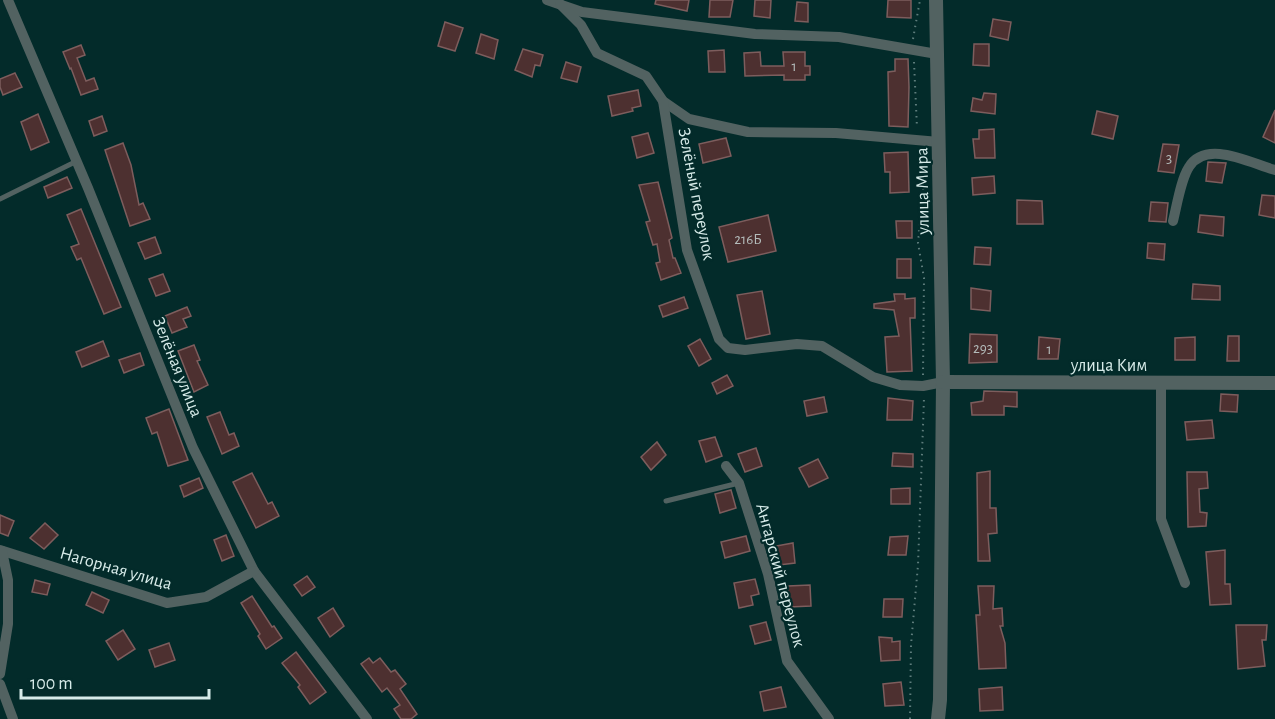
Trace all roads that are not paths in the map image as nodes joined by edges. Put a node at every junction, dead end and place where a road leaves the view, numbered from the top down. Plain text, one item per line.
1 (8, 0) edge
2 (547, 0) edge
3 (936, 0) edge
4 (560, 4) junction
5 (937, 54) junction
6 (663, 101) junction
7 (939, 142) junction
8 (77, 161) junction
9 (1275, 170) edge
10 (0, 199) edge
11 (1173, 221) dead end
12 (943, 382) junction
13 (1161, 383) junction
14 (1275, 383) edge
15 (726, 466) dead end
16 (739, 483) junction
17 (666, 501) dead end
18 (1, 551) edge
19 (254, 571) junction
20 (1185, 583) dead end
21 (0, 674) edge
22 (0, 684) edge
23 (13, 719) edge
24 (367, 719) edge
25 (829, 719) edge
26 (938, 719) edge

1 - 8 street, Зелёная улица
2 - 4 street, Зелёный переулок
3 - 5 street, улица Мира
4 - 5 street, Зелёный переулок
4 - 6 street, Зелёный переулок
5 - 7 street, улица Мира
6 - 7 street, Зелёный переулок
6 - 12 street, Зелёный переулок
7 - 12 street, улица Мира
8 - 10 lane
8 - 19 street, Зелёная улица
9 - 11 street
12 - 13 street, улица Ким
12 - 26 street, улица Мира
13 - 14 street, улица Ким
13 - 20 street
15 - 16 street, Ангарский переулок
16 - 17 lane
16 - 25 street, Ангарский переулок
18 - 19 street, Нагорная улица
18 - 21 street
19 - 24 street, Зелёная улица
22 - 23 street

